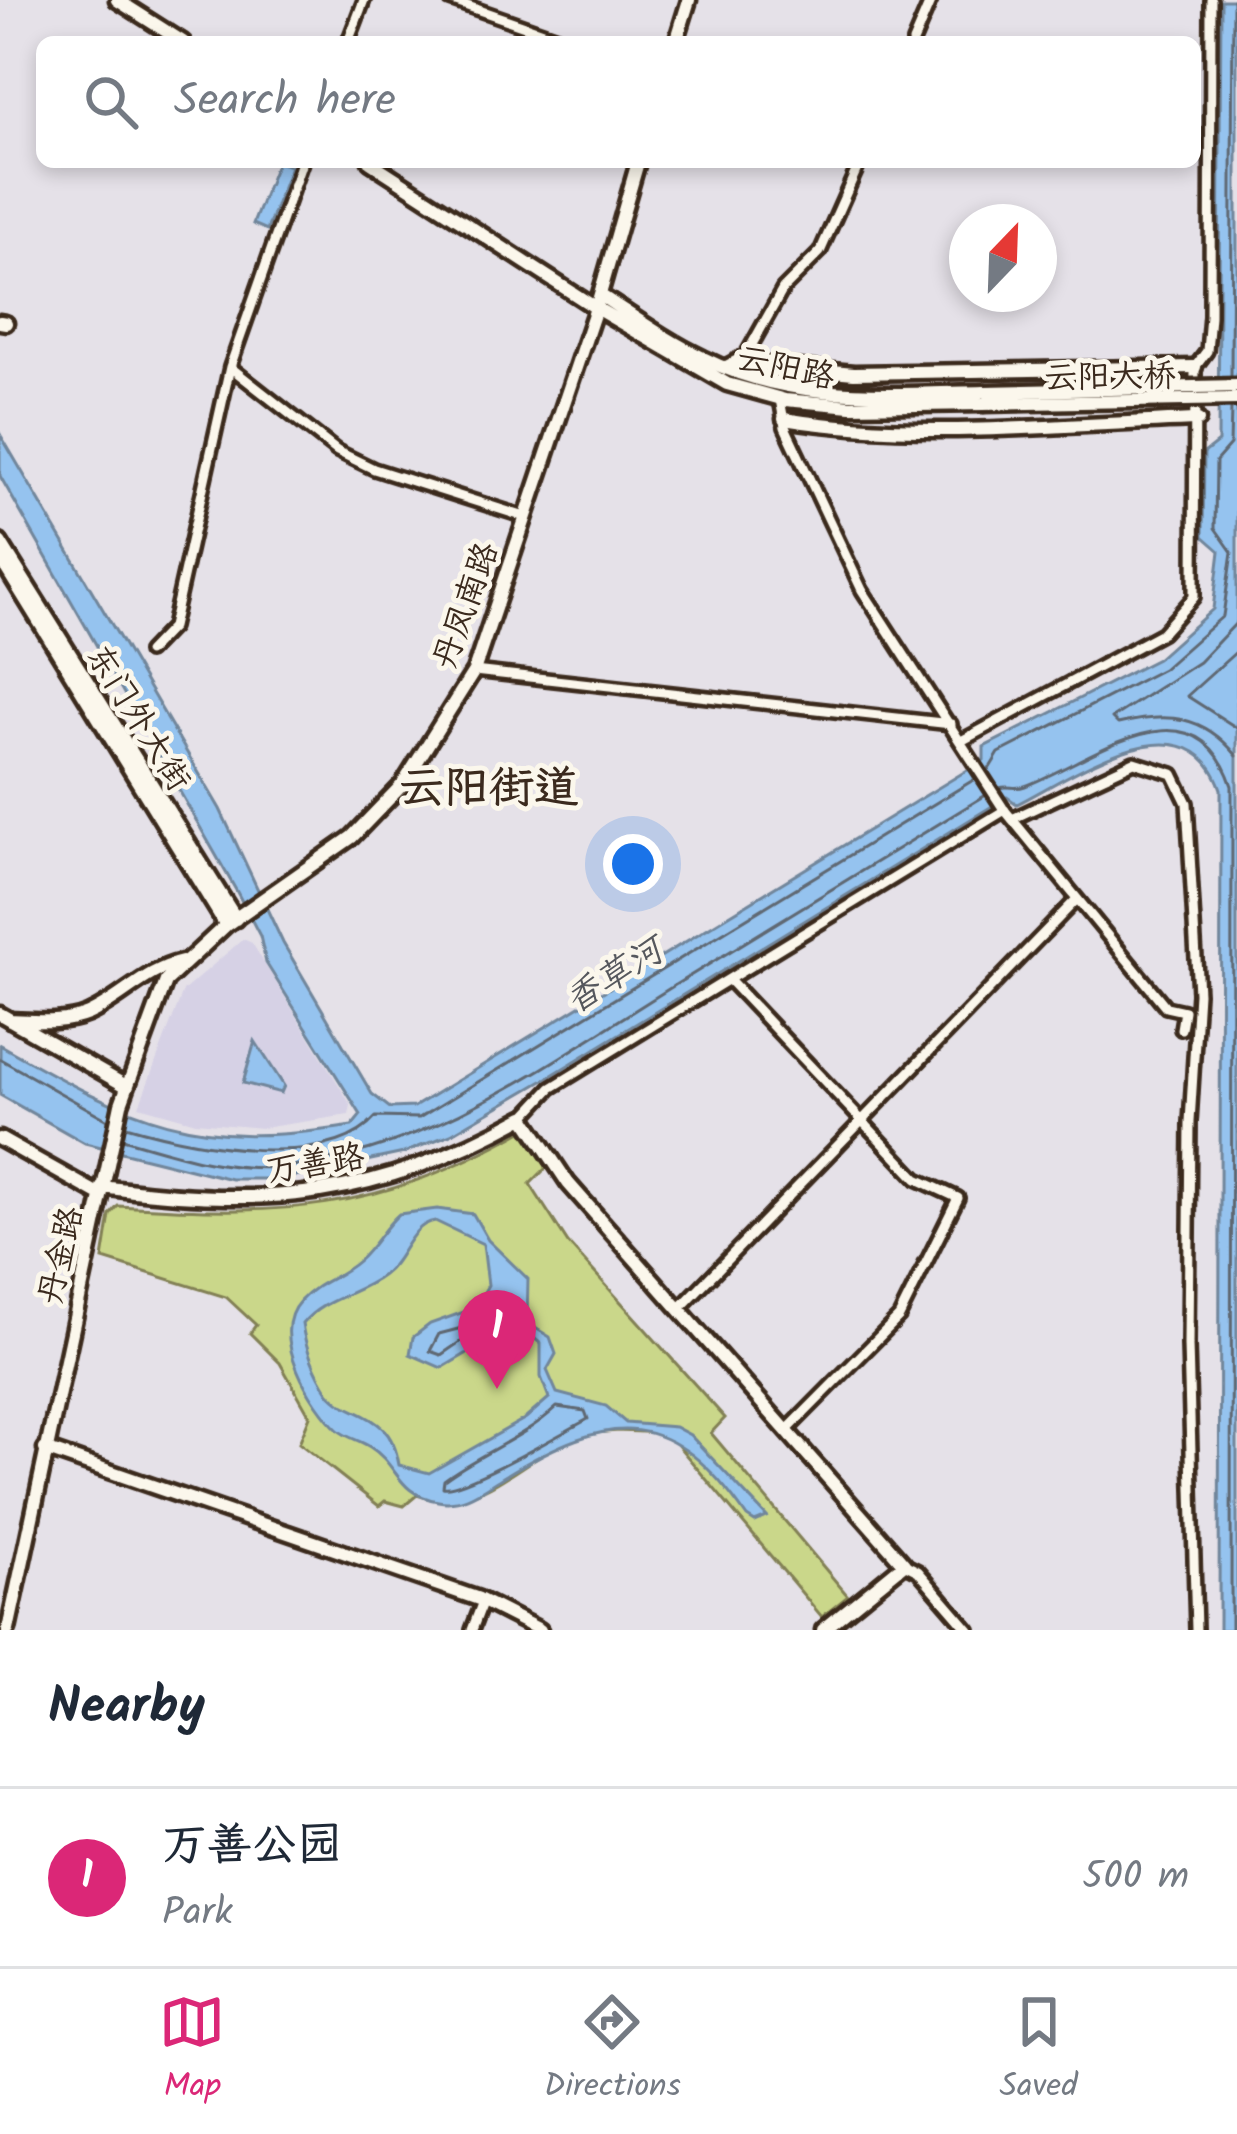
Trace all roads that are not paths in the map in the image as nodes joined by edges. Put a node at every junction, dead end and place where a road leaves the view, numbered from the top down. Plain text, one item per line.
1 (117, 0) edge
2 (364, 0) edge
3 (450, 0) edge
4 (689, 0) edge
5 (931, 0) edge
6 (1211, 0) edge
7 (174, 36) edge
8 (350, 36) edge
9 (554, 36) edge
10 (678, 36) edge
11 (916, 36) edge
12 (300, 168) edge
13 (380, 168) edge
14 (636, 168) edge
15 (857, 168) edge
16 (598, 302) junction
17 (746, 355) junction
18 (770, 365) junction
19 (230, 367) junction
20 (724, 367) junction
21 (1195, 367) junction
22 (1237, 386) edge
23 (805, 389) junction
24 (984, 398) junction
25 (780, 399) junction
26 (1237, 399) edge
27 (784, 419) junction
28 (1198, 420) junction
29 (525, 517) junction
30 (0, 542) edge
31 (0, 559) edge
32 (148, 652) dead end
33 (474, 670) junction
34 (952, 724) junction
35 (963, 740) junction
36 (1006, 812) junction
37 (1076, 900) junction
38 (236, 919) junction
39 (183, 962) junction
40 (729, 980) junction
41 (5, 1017) edge
42 (1181, 1029) dead end
43 (126, 1085) junction
44 (122, 1103) joint
45 (524, 1117) junction
46 (863, 1122) junction
47 (0, 1139) edge
48 (101, 1191) junction
49 (682, 1306) junction
50 (789, 1428) junction
51 (45, 1449) junction
52 (904, 1564) junction
53 (483, 1601) junction
54 (8, 1630) edge
55 (472, 1630) edge
56 (540, 1630) edge
57 (823, 1630) edge
58 (969, 1630) edge
59 (1196, 1630) edge

1 - 7 street
2 - 8 street
3 - 9 street
4 - 10 street
5 - 11 street
6 - 21 street
12 - 19 street
13 - 16 street
14 - 16 street, 丹凤南路
15 - 17 street
16 - 20 street, 云阳路
16 - 25 street, 云阳路
16 - 29 street, 丹凤南路
17 - 18 street
17 - 20 street
18 - 20 street
18 - 21 street
18 - 23 street
19 - 29 street
19 - 32 street
20 - 23 street, 云阳路
21 - 28 street
22 - 24 street, 云阳大桥, bridge
23 - 24 street, 云阳路
24 - 25 street, 云阳路
24 - 26 street, 云阳大桥, bridge
25 - 27 street
27 - 28 street
27 - 34 street
28 - 35 street
29 - 33 street, 丹凤南路
30 - 38 street, 东门外大街
31 - 38 street, 东门外大街
33 - 34 street
33 - 38 street, 丹凤南路
34 - 35 street
35 - 36 street
36 - 37 street
36 - 40 street
36 - 59 street
37 - 42 street
37 - 46 street
38 - 39 street, 丹凤南路
39 - 41 street
39 - 43 street, 丹凤南路
40 - 45 street
40 - 46 street
41 - 43 street
43 - 44 street, 丹凤南路
44 - 48 street, 丹金路
45 - 48 street, 万善路
45 - 49 street
46 - 49 street
46 - 50 street
47 - 48 street, 万善路
48 - 51 street, 丹金路
49 - 50 street
50 - 52 street
51 - 53 street
51 - 54 street, 丹金路
52 - 57 street
52 - 58 street
53 - 55 street
53 - 56 street

